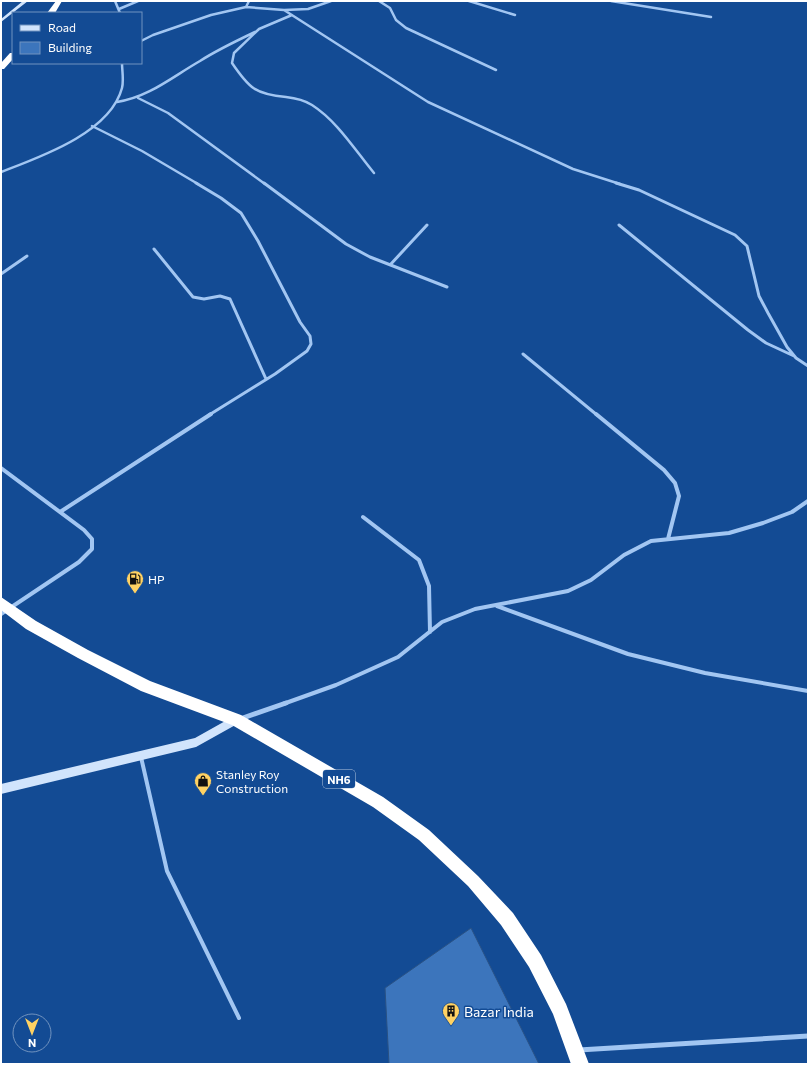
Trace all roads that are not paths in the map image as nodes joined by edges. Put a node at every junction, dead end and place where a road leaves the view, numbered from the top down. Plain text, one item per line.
1 (26, 1) edge
2 (59, 1) edge
3 (115, 1) edge
4 (138, 1) edge
5 (249, 1) edge
6 (331, 1) edge
7 (379, 1) edge
8 (469, 1) edge
9 (611, 1) edge
10 (246, 7) junction
11 (119, 9) junction
12 (284, 10) junction
13 (12, 12) edge
14 (12, 12) edge
15 (52, 12) edge
16 (120, 12) edge
17 (292, 15) junction
18 (515, 15) dead end
19 (711, 17) dead end
20 (1, 21) edge
21 (257, 31) junction
22 (142, 36) edge
23 (146, 39) junction
24 (142, 41) edge
25 (12, 56) edge
26 (122, 64) edge
27 (1, 67) edge
28 (496, 70) dead end
29 (138, 98) junction
30 (117, 102) junction
31 (92, 126) junction
32 (1, 172) edge
33 (374, 173) dead end
34 (427, 225) dead end
35 (619, 225) dead end
36 (154, 250) dead end
37 (27, 256) dead end
38 (390, 265) junction
39 (1, 274) edge
40 (447, 287) dead end
41 (523, 354) dead end
42 (796, 358) junction
43 (808, 366) edge
44 (266, 380) junction
45 (1, 468) edge
46 (808, 500) edge
47 (60, 512) junction
48 (363, 518) dead end
49 (668, 539) junction
50 (495, 605) junction
51 (3, 608) edge
52 (430, 632) junction
53 (808, 692) edge
54 (236, 720) junction
55 (141, 756) junction
56 (1, 789) edge
57 (239, 1018) dead end
58 (808, 1036) edge
59 (578, 1057) edge

1 - 14 street
2 - 15 highway
3 - 11 street
4 - 11 street
5 - 10 street
6 - 12 street
7 - 28 street
8 - 18 street
9 - 19 street
10 - 12 street
10 - 23 street
11 - 16 street
12 - 17 street
13 - 20 street
17 - 21 street
17 - 42 street
21 - 29 street
21 - 33 street
22 - 23 street
23 - 24 street
25 - 27 highway
26 - 30 street
29 - 30 street
29 - 38 street
30 - 31 street
31 - 32 street
31 - 44 street
34 - 38 street
35 - 42 street
36 - 44 street
37 - 39 street
38 - 40 street
41 - 49 street
42 - 43 street
44 - 47 street
45 - 47 street
46 - 49 street
47 - 51 street
48 - 52 street
49 - 50 street
50 - 52 street
50 - 53 street
51 - 54 highway, NH6
52 - 54 street
54 - 55 street
54 - 59 highway, NH6
55 - 56 street
55 - 57 lane
58 - 59 street

